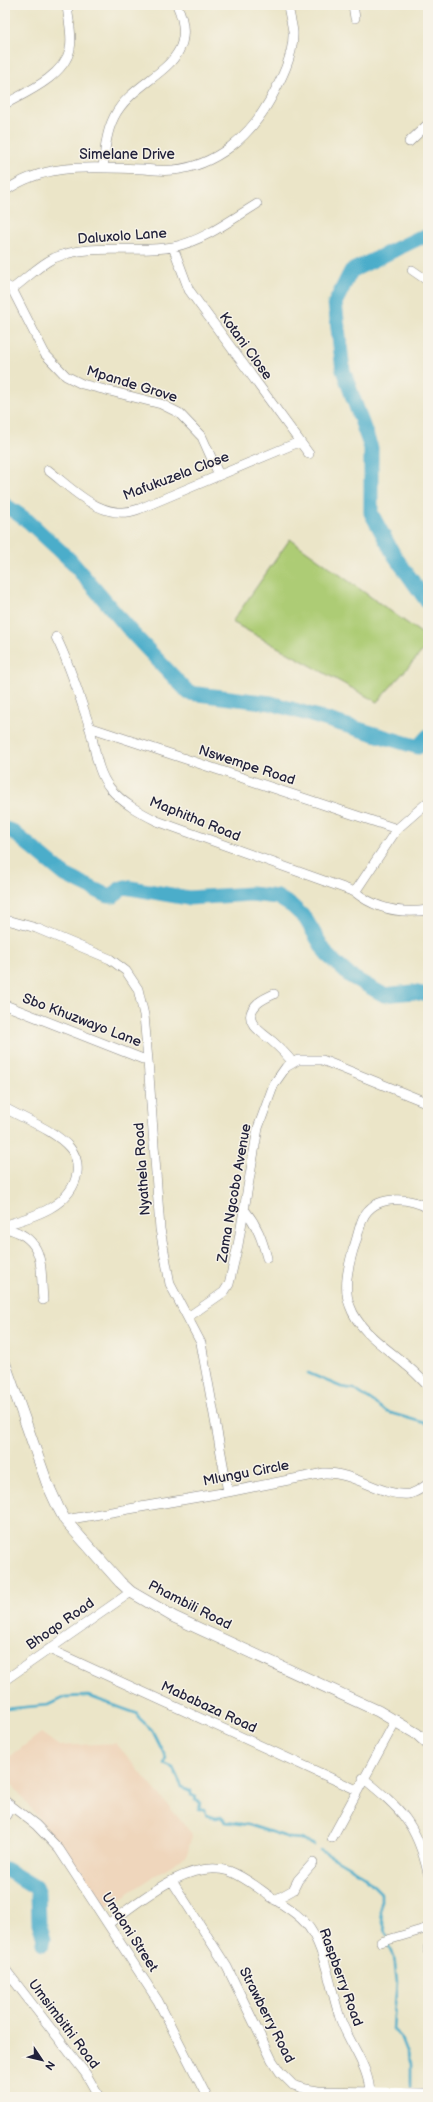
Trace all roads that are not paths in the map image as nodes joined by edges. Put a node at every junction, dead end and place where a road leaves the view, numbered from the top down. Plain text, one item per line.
1 (67, 5) edge
2 (177, 5) edge
3 (288, 5) edge
4 (353, 5) edge
5 (355, 18) dead end
6 (5, 104) edge
7 (428, 124) edge
8 (409, 142) dead end
9 (103, 168) junction
10 (5, 191) edge
11 (257, 204) dead end
12 (173, 247) junction
13 (412, 270) dead end
14 (428, 282) edge
15 (9, 287) edge
16 (299, 442) junction
17 (310, 454) dead end
18 (48, 470) dead end
19 (219, 475) junction
20 (56, 637) dead end
21 (89, 727) junction
22 (428, 802) edge
23 (397, 829) junction
24 (355, 892) junction
25 (428, 910) edge
26 (5, 921) edge
27 (274, 994) dead end
28 (5, 1005) edge
29 (148, 1061) junction
30 (293, 1063) junction
31 (428, 1103) edge
32 (5, 1108) edge
33 (428, 1208) edge
34 (244, 1210) junction
35 (5, 1227) edge
36 (267, 1258) dead end
37 (43, 1300) dead end
38 (188, 1317) junction
39 (5, 1364) edge
40 (428, 1386) edge
41 (428, 1484) edge
42 (228, 1492) junction
43 (64, 1520) junction
44 (131, 1592) junction
45 (49, 1649) junction
46 (5, 1680) edge
47 (396, 1720) junction
48 (428, 1744) edge
49 (363, 1778) junction
50 (357, 1790) junction
51 (8, 1803) edge
52 (5, 1817) edge
53 (332, 1838) dead end
54 (313, 1863) dead end
55 (428, 1873) edge
56 (172, 1881) junction
57 (275, 1900) junction
58 (108, 1924) junction
59 (428, 1928) edge
60 (381, 1942) dead end
61 (5, 1969) edge
62 (428, 2093) edge
63 (370, 2094) edge
64 (99, 2097) edge
65 (207, 2097) edge

1 - 6 street
2 - 9 street
3 - 9 street, Simelane Drive
4 - 5 street
7 - 8 street
9 - 10 street, Simelane Drive
11 - 12 street, Daluxolo Lane
12 - 15 street, Daluxolo Lane
12 - 16 street, Kotani Close
13 - 14 street
15 - 19 street, Mpande Grove
16 - 17 street, Kotani Close
16 - 19 street, Mafukuzela Close
18 - 19 street, Mafukuzela Close
20 - 21 street, Maphitha Road
21 - 23 street, Nswempe Road
21 - 24 street, Maphitha Road
22 - 23 street
23 - 24 street
24 - 25 street, Maphitha Road
26 - 29 street, Nyathela Road
27 - 30 street
28 - 29 street, Sbo Khuzwayo Lane
29 - 38 street, Nyathela Road
30 - 31 street
30 - 34 street, Zama Ngcobo Avenue
32 - 35 street
33 - 40 street
34 - 36 street
34 - 38 street, Zama Ngcobo Avenue
35 - 37 street
38 - 42 street, Nyathela Road
39 - 43 street, Phambili Road
41 - 42 street, Mlungu Circle
42 - 43 street, Mlungu Circle
43 - 44 street, Phambili Road
44 - 45 street, Bhoqo Road
44 - 47 street, Phambili Road
45 - 46 street, Bhoqo Road
45 - 50 street, Mababaza Road
47 - 48 street, Phambili Road
47 - 49 street
49 - 50 street
49 - 55 street
50 - 53 street
51 - 52 street
51 - 58 street, Umdoni Street
54 - 57 street
56 - 57 street, Raspberry Road
56 - 58 street, Raspberry Road
56 - 63 street, Strawberry Road
57 - 63 street, Raspberry Road
58 - 65 street, Umdoni Street
59 - 60 street
61 - 64 street, Umsimbithi Road
62 - 63 street, Strawberry Road

